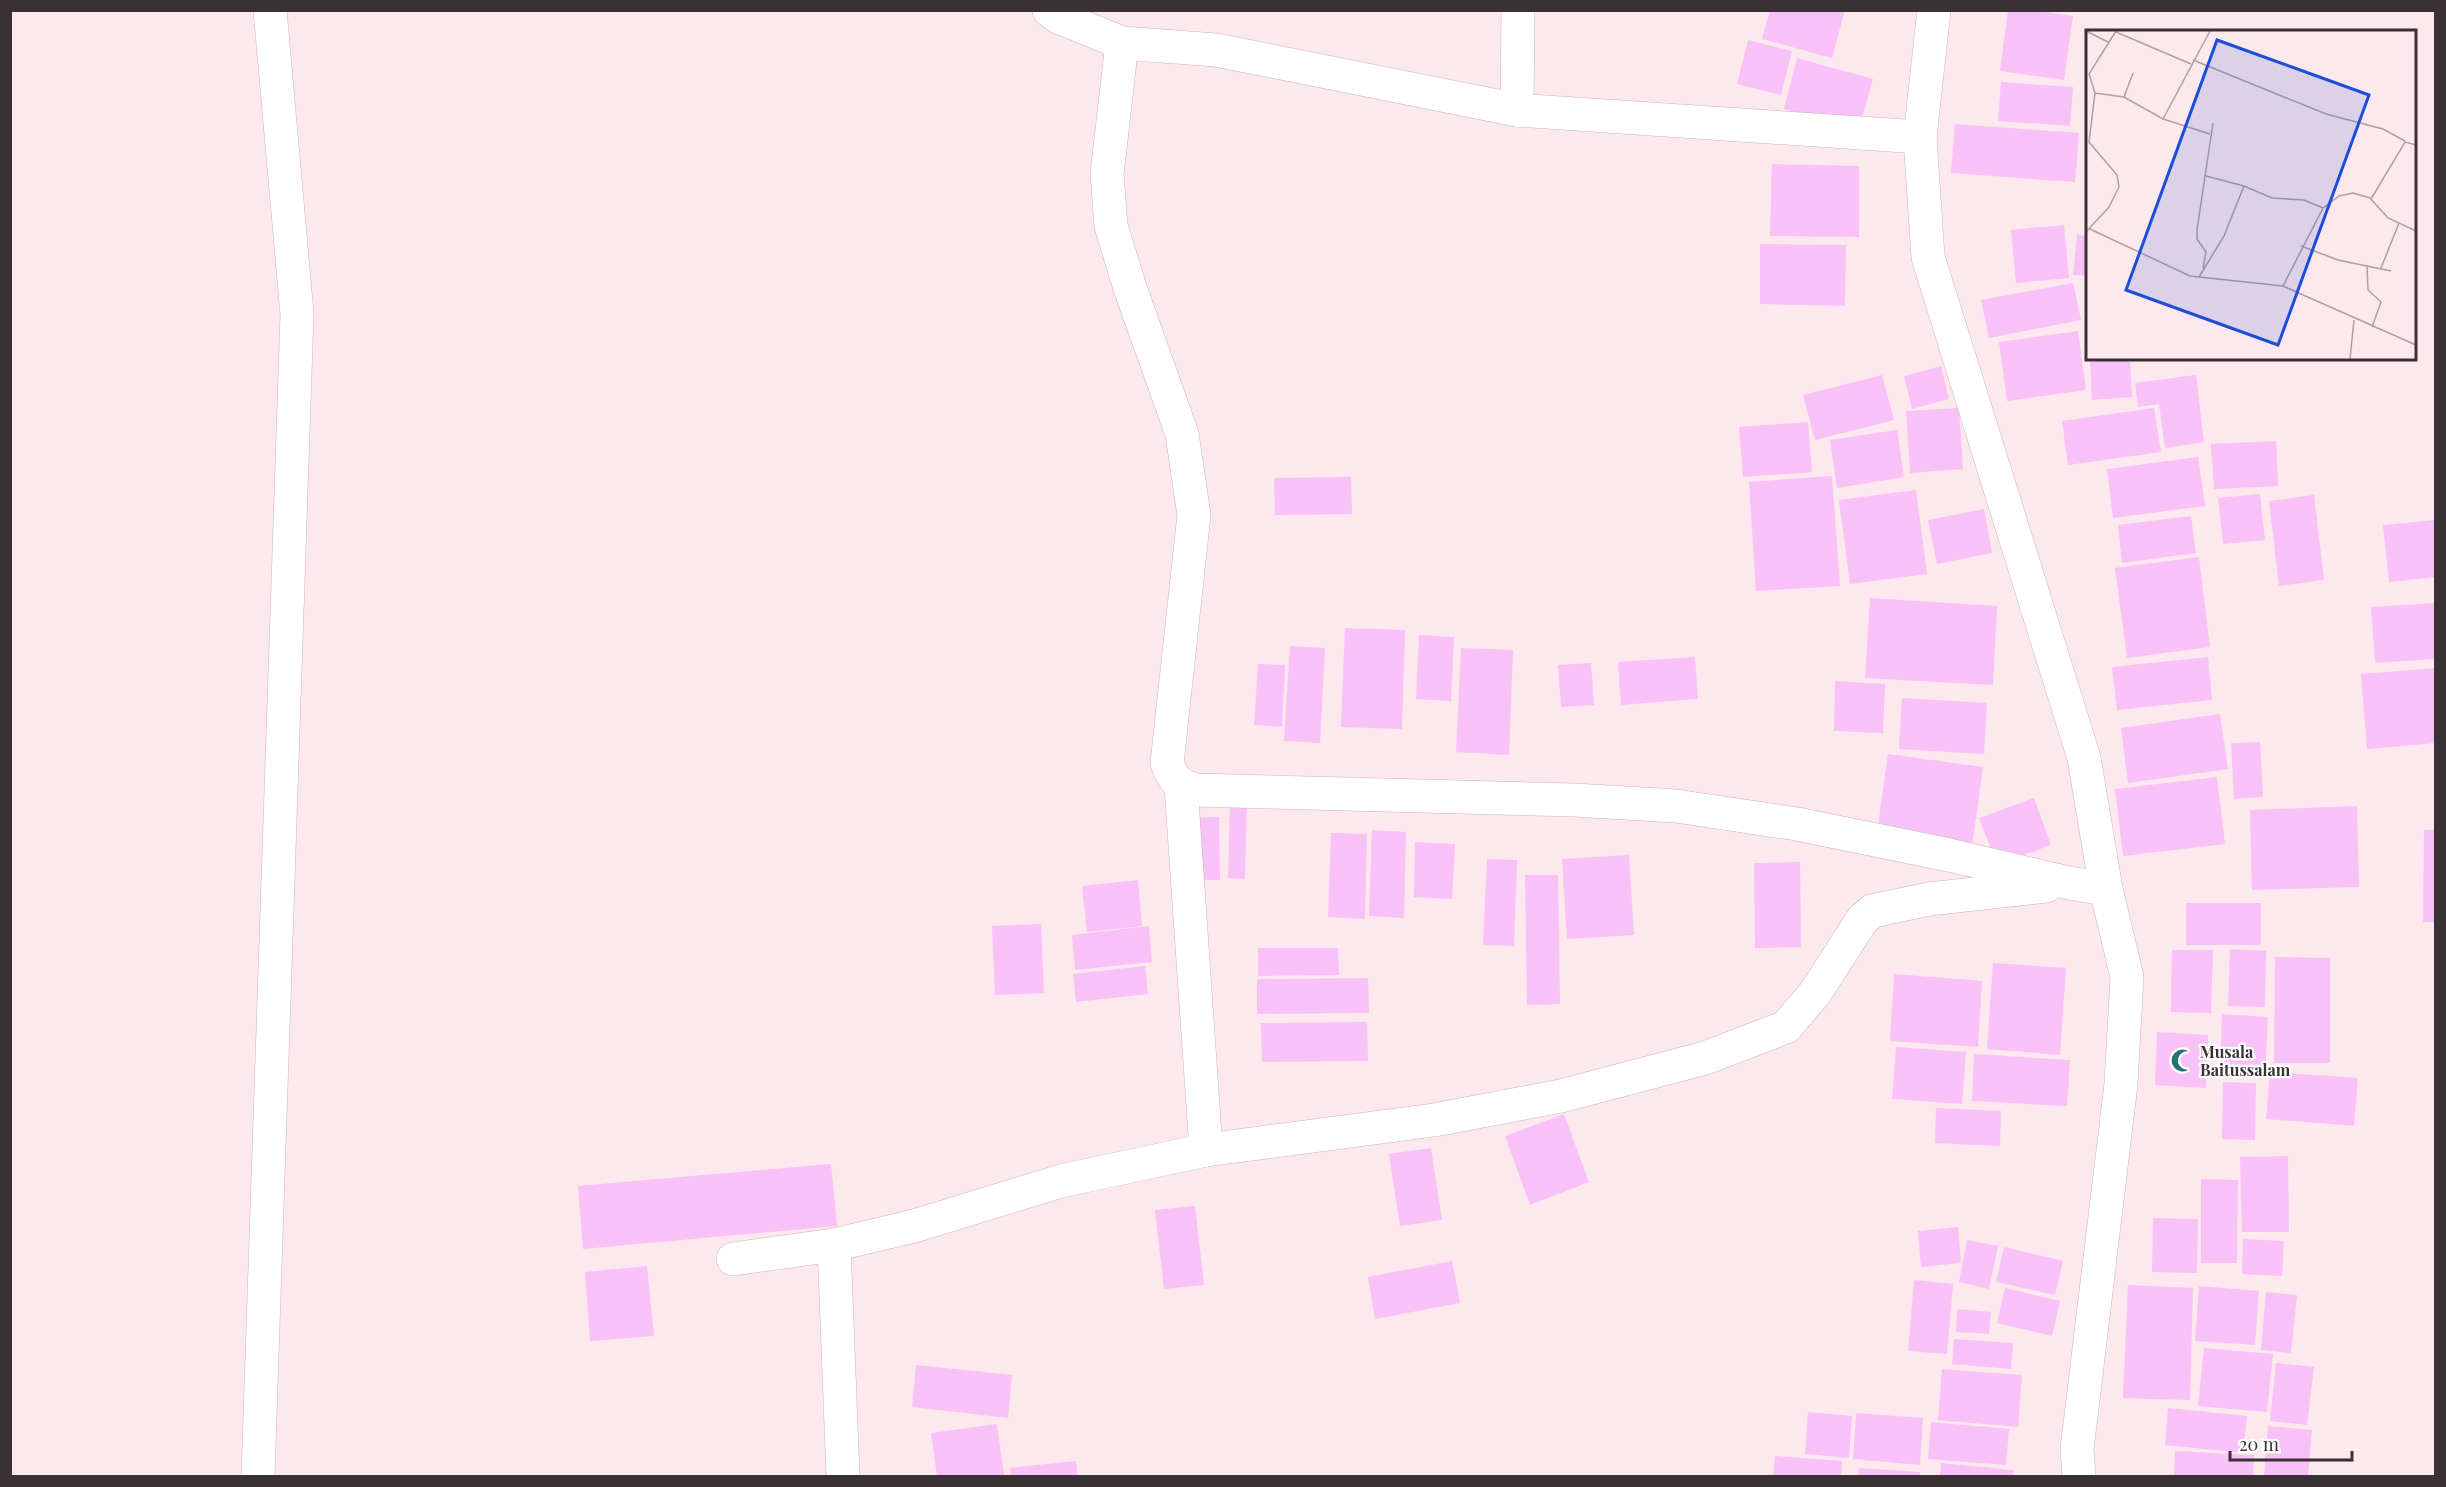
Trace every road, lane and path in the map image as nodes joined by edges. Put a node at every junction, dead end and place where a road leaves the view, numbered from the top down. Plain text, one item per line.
1 (270, 10) edge
2 (1049, 10) edge
3 (1518, 10) edge
4 (1934, 10) edge
5 (1122, 43) junction
6 (1517, 110) junction
7 (1920, 137) junction
8 (1180, 786) junction
9 (2069, 884) junction
10 (2106, 890) junction
11 (1206, 1150) junction
12 (834, 1245) junction
13 (733, 1259) dead end
14 (258, 1476) edge
15 (843, 1476) edge
16 (2079, 1476) edge

1 - 14 street
2 - 5 street
3 - 6 street
4 - 7 street
5 - 6 street
5 - 8 street
6 - 7 street
7 - 10 street
8 - 9 street
8 - 11 street
9 - 10 street
9 - 11 street
10 - 16 street
11 - 12 street
12 - 13 street
12 - 15 street

